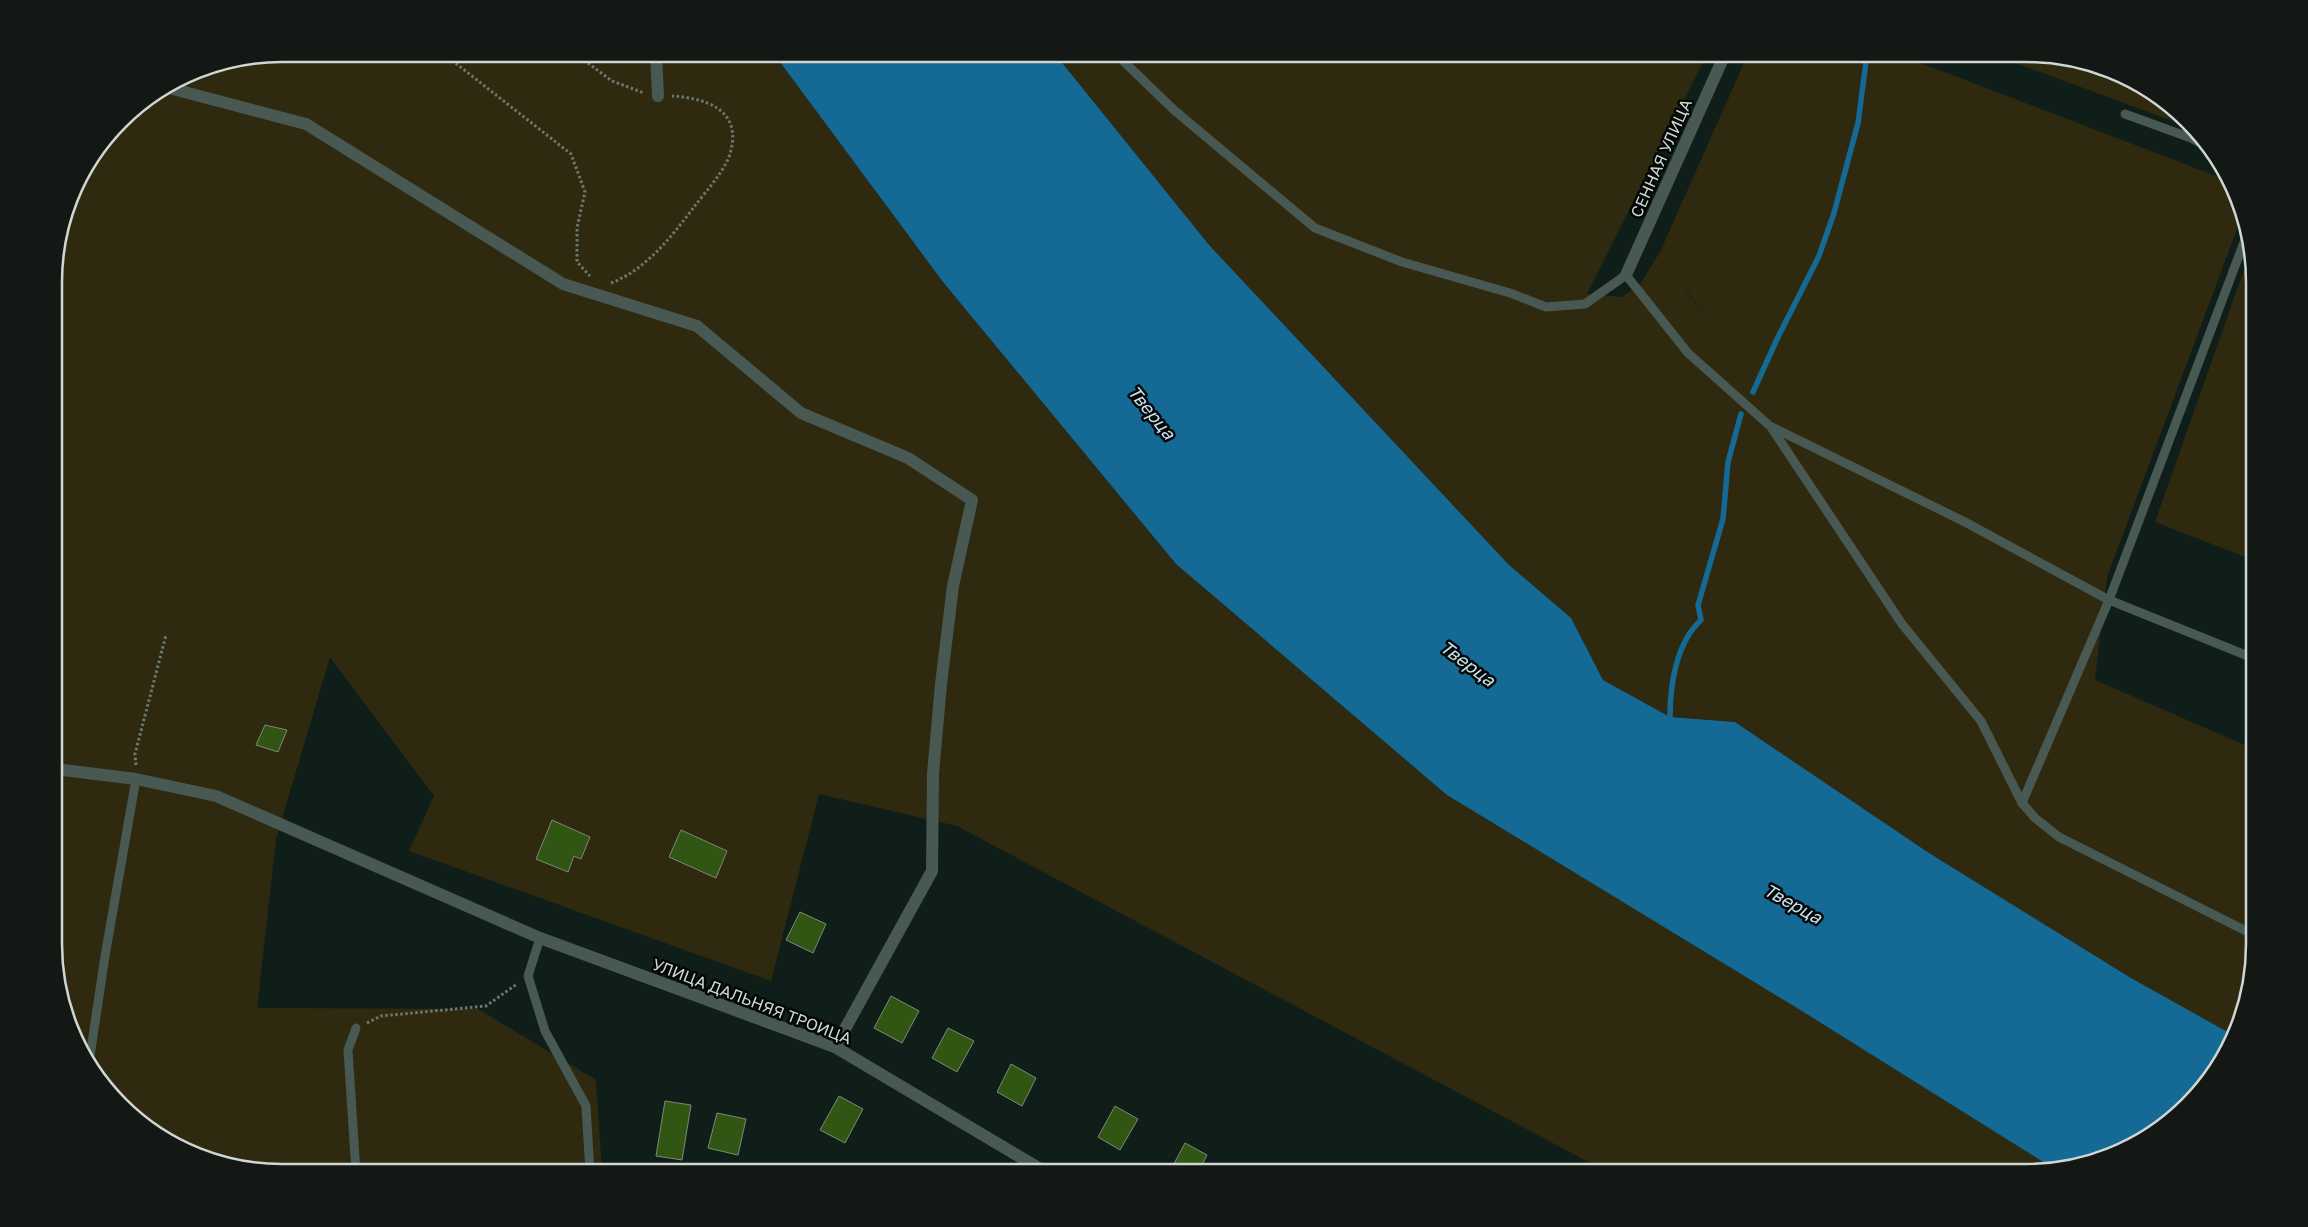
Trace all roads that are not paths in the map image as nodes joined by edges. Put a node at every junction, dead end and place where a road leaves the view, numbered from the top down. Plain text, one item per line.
1 (656, 62) edge
2 (1124, 62) edge
3 (1721, 62) edge
4 (176, 90) edge
5 (658, 96) road end
6 (2125, 114) dead end
7 (2191, 138) edge
8 (2242, 247) edge
9 (1626, 275) junction
10 (1772, 427) junction
11 (2109, 600) junction
12 (2246, 655) edge
13 (62, 770) edge
14 (136, 779) junction
15 (2022, 803) junction
16 (2246, 932) edge
17 (540, 938) junction
18 (356, 1028) road end
19 (835, 1047) junction
20 (91, 1052) edge
21 (355, 1164) edge
22 (589, 1164) edge
23 (1031, 1164) edge

1 - 5 street
2 - 9 lane
3 - 9 street, СЕННАЯ УЛИЦА
4 - 19 street
6 - 7 lane
8 - 11 lane
9 - 10 lane
10 - 11 lane
10 - 15 lane
11 - 12 lane
11 - 15 lane
13 - 14 street, УЛИЦА ДАЛЬНЯЯ ТРОИЦА
14 - 17 street, УЛИЦА ДАЛЬНЯЯ ТРОИЦА
14 - 20 lane
15 - 16 lane
17 - 19 street, УЛИЦА ДАЛЬНЯЯ ТРОИЦА
17 - 22 lane
18 - 21 lane
19 - 23 street, УЛИЦА ДАЛЬНЯЯ ТРОИЦА

